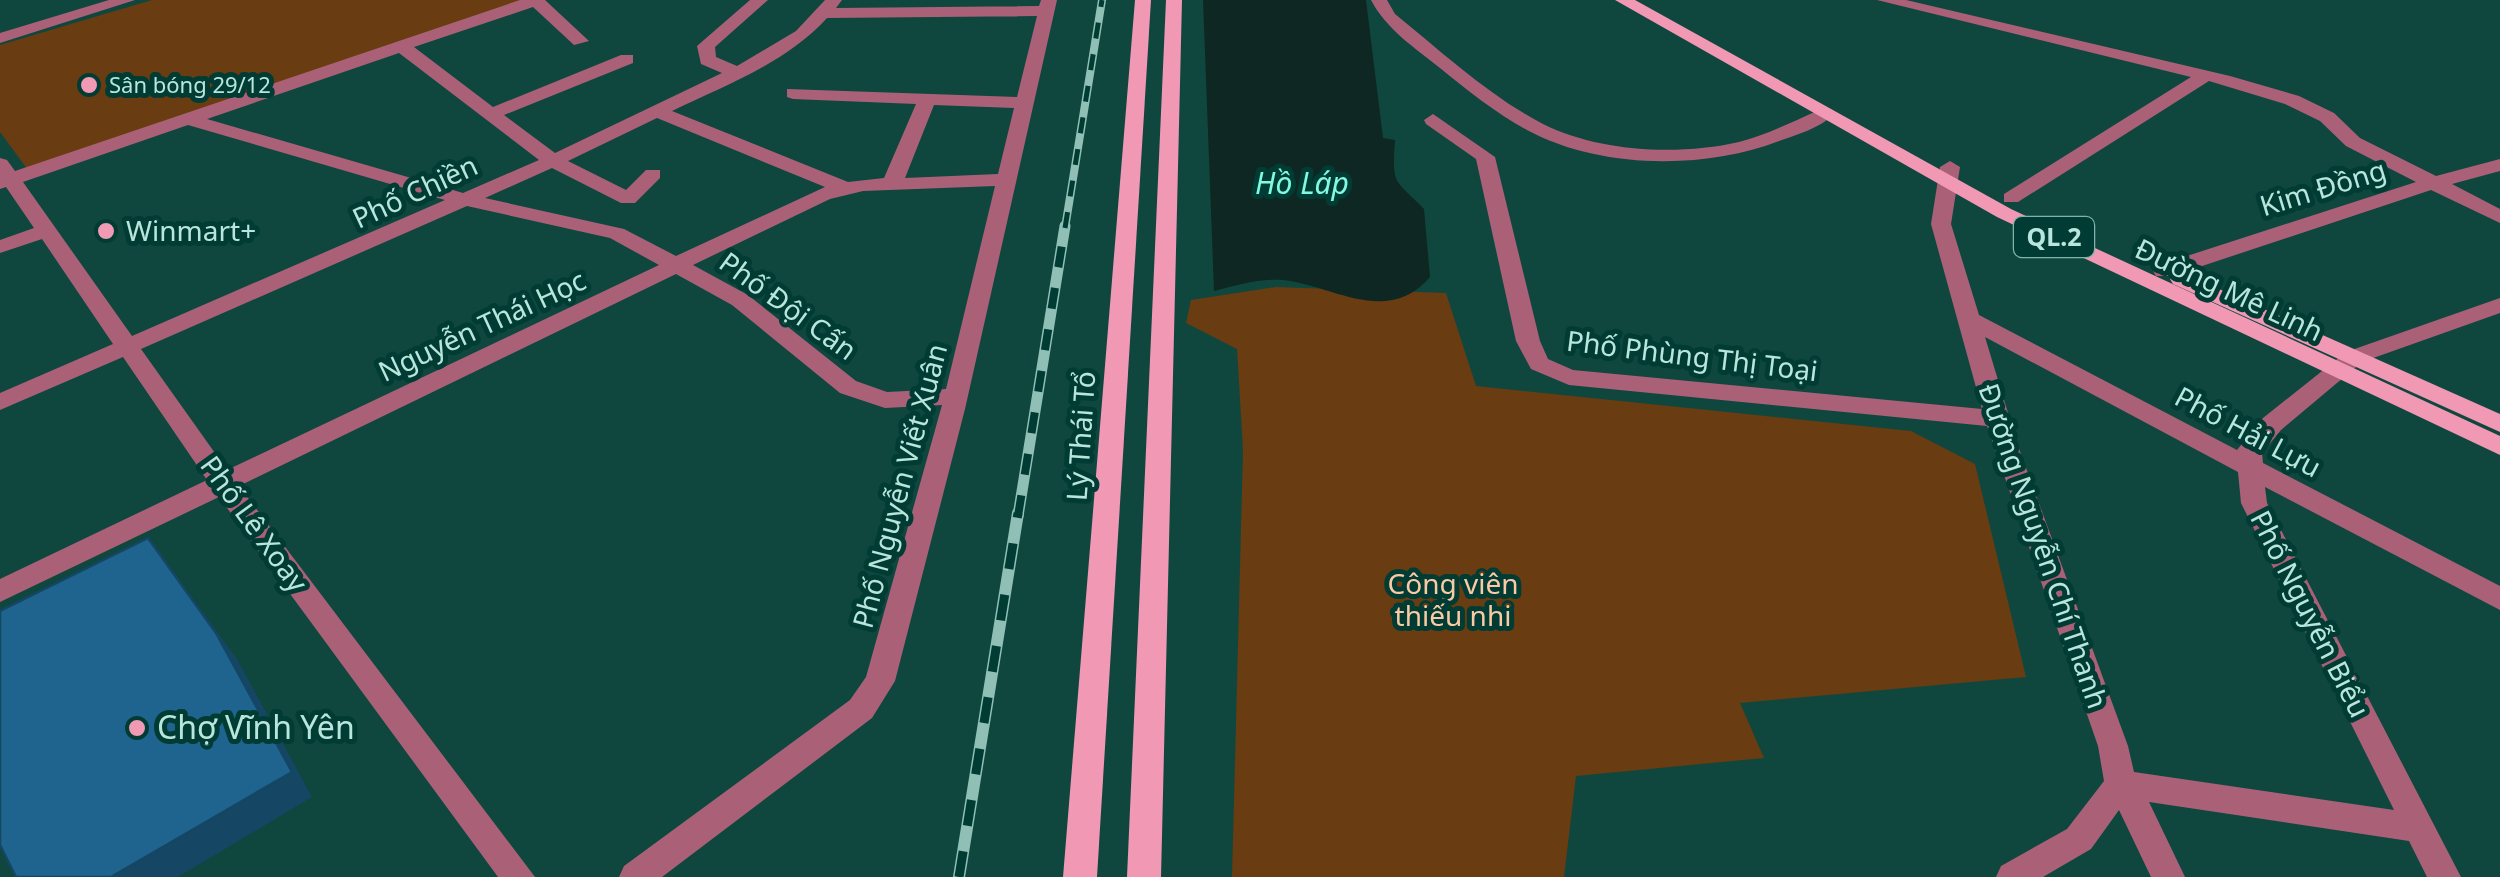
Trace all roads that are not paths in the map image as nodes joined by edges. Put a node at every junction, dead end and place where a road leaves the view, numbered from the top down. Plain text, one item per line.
1 (127, 0) edge
2 (535, 0) edge
3 (760, 0) edge
4 (1143, 0) edge
5 (1174, 0) edge
6 (1378, 0) edge
7 (1623, 0) edge
8 (1660, 0) edge
9 (1885, 0) edge
10 (1048, 6) edge
11 (828, 7) edge
12 (0, 38) edge
13 (580, 41) dead end
14 (401, 46) junction
15 (627, 60) dead end
16 (737, 72) junction
17 (2205, 76) junction
18 (794, 93) dead end
19 (927, 98) junction
20 (1025, 103) junction
21 (656, 111) junction
22 (491, 114) junction
23 (1824, 116) junction
24 (188, 119) junction
25 (1432, 120) dead end
26 (553, 161) junction
27 (2500, 165) edge
28 (653, 174) dead end
29 (4, 175) edge
30 (1948, 176) junction
31 (1007, 180) junction
32 (2434, 183) junction
33 (892, 184) junction
34 (846, 189) junction
35 (2010, 198) junction
36 (462, 199) junction
37 (2500, 217) edge
38 (47, 230) junction
39 (0, 247) edge
40 (678, 265) junction
41 (2164, 271) junction
42 (2500, 305) edge
43 (1968, 319) junction
44 (129, 348) junction
45 (2344, 364) junction
46 (956, 396) junction
47 (0, 402) edge
48 (1998, 419) junction
49 (2500, 424) edge
50 (2500, 446) edge
51 (2247, 466) junction
52 (222, 482) junction
53 (0, 591) edge
54 (2500, 599) edge
55 (2120, 784) junction
56 (2418, 828) junction
57 (518, 877) edge
58 (636, 877) edge
59 (1080, 877) edge
60 (1144, 877) edge
61 (2013, 877) edge
62 (2168, 877) edge
63 (2444, 877) edge

1 - 12 street
2 - 13 street
2 - 14 street
3 - 16 street
4 - 59 main road, Lý Thái Tổ
5 - 60 main road
6 - 23 street
7 - 23 main road, Đường Mê Linh / QL.2
8 - 30 main road, Đường Mê Linh / QL.2
9 - 17 street
10 - 11 street
10 - 20 street, Phố Nguyễn Viết Xuân
11 - 16 street, Phố Chiền
14 - 22 street
14 - 24 street
15 - 22 street
16 - 21 street, Phố Chiền
17 - 32 street
17 - 35 street
18 - 19 street
19 - 20 street
19 - 33 street
20 - 31 street, Phố Nguyễn Viết Xuân
21 - 26 street, Phố Chiền
21 - 34 street
22 - 26 street
23 - 30 main road, Đường Mê Linh / QL.2
24 - 29 street
24 - 36 street, Phố Đội Cấn
25 - 48 street, Phố Phùng Thị Toại
26 - 28 street
26 - 36 street, Phố Chiền
27 - 32 street, Kim Đồng
29 - 38 street, Phố Lê Xoay
30 - 35 main road, Đường Mê Linh / QL.2
30 - 43 street, Đường Nguyễn Chí Thanh
30 - 45 main road, Đường Mê Linh / QL.2
31 - 33 street, Nguyễn Thái Học
31 - 46 street, Phố Nguyễn Viết Xuân
32 - 37 street
32 - 41 street, Kim Đồng
33 - 34 street, Nguyễn Thái Học
34 - 40 street, Nguyễn Thái Học
35 - 41 main road, Đường Mê Linh / QL.2
36 - 40 street, Phố Đội Cấn
36 - 44 street, Phố Chiền
38 - 39 street
38 - 44 street, Phố Lê Xoay
40 - 46 street, Phố Đội Cấn
40 - 52 street, Nguyễn Thái Học
41 - 45 main road, Đường Mê Linh / QL.2
42 - 45 street
43 - 48 street, Đường Nguyễn Chí Thanh
43 - 51 street, Phố Hải Lựu
44 - 47 street, Phố Chiền
44 - 52 street, Phố Lê Xoay
45 - 49 main road, Đường Mê Linh / QL.2
45 - 50 main road, Đường Mê Linh / QL.2
45 - 51 street
46 - 58 street, Phố Nguyễn Viết Xuân
48 - 55 street, Đường Nguyễn Chí Thanh
51 - 54 street, Phố Hải Lựu
51 - 56 street, Phố Nguyễn Biểu
52 - 53 street, Nguyễn Thái Học
52 - 57 street, Phố Lê Xoay
55 - 56 street
55 - 61 street
55 - 62 street
56 - 63 street, Phố Nguyễn Biểu

